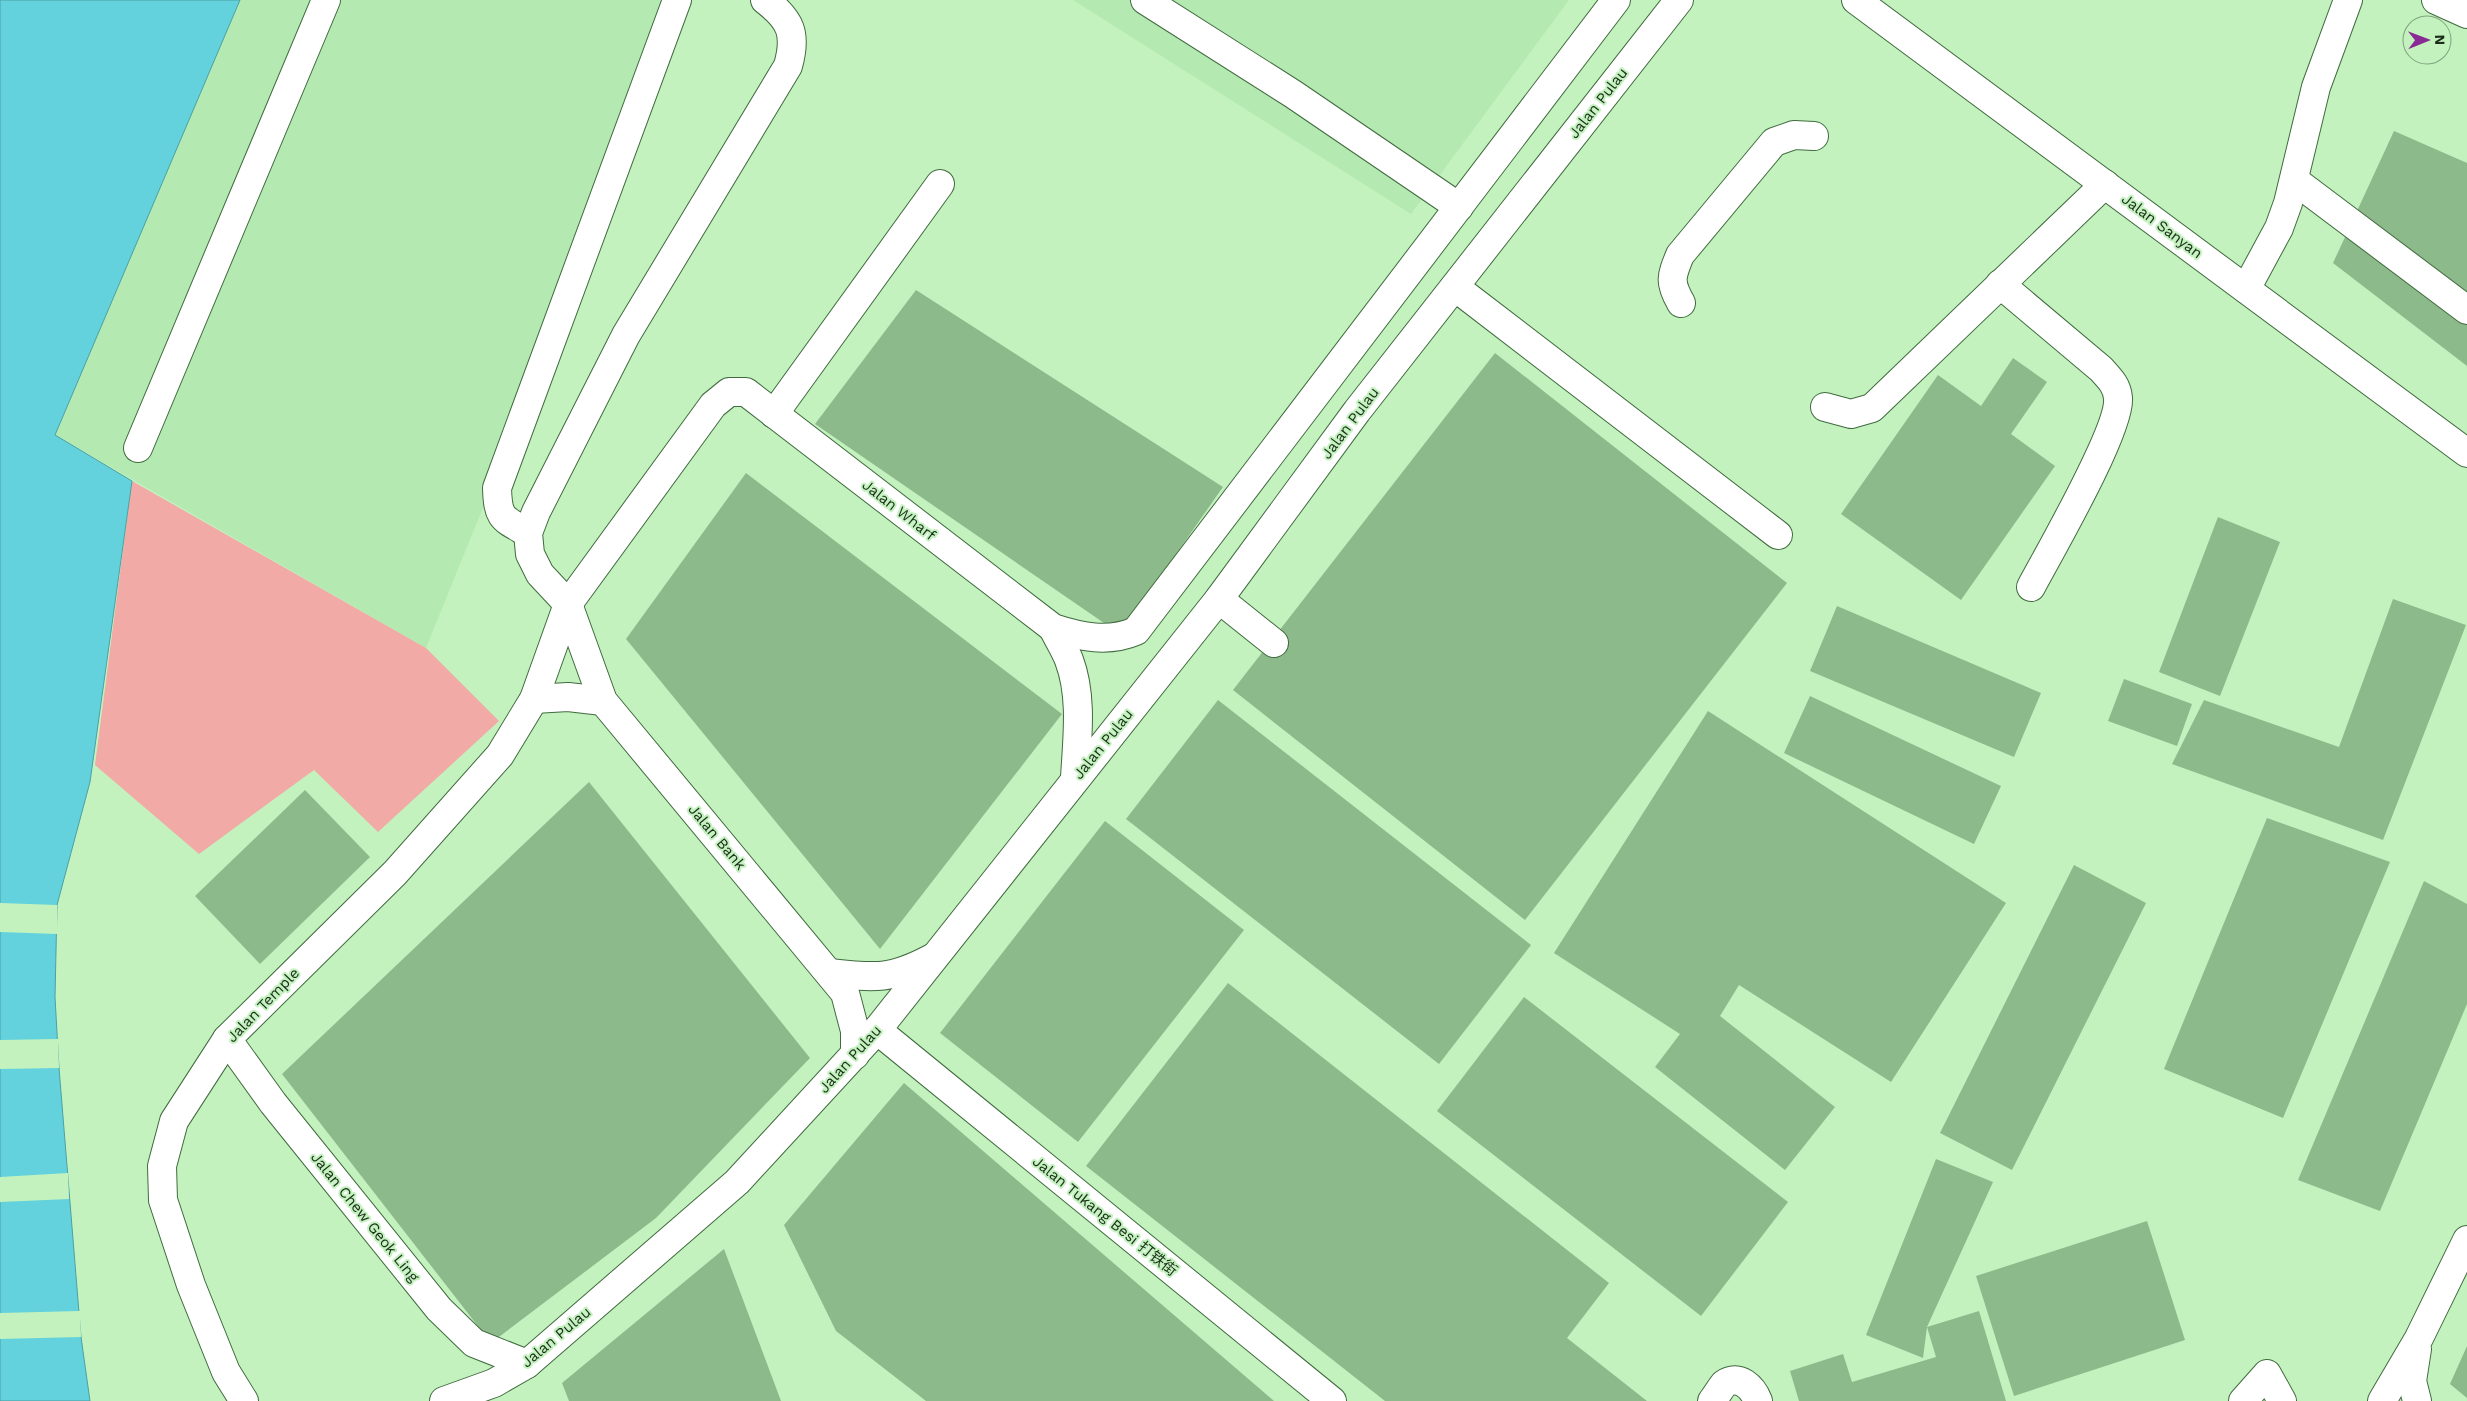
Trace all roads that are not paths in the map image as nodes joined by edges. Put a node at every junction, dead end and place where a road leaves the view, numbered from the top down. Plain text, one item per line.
1 (326, 0) edge
2 (677, 0) edge
3 (765, 0) edge
4 (1144, 0) edge
5 (1616, 0) edge
6 (1679, 0) edge
7 (1856, 0) edge
8 (2348, 0) edge
9 (2436, 0) edge
10 (2467, 14) edge
11 (1814, 136) dead end
12 (2294, 180) junction
13 (940, 184) dead end
14 (2105, 184) junction
15 (1459, 208) junction
16 (2000, 284) junction
17 (1455, 287) junction
18 (2246, 289) junction
19 (1681, 303) dead end
20 (2467, 310) edge
21 (746, 392) joint
22 (1825, 407) dead end
23 (774, 414) junction
24 (138, 448) dead end
25 (2467, 453) edge
26 (528, 533) junction
27 (1778, 535) dead end
28 (2032, 587) dead end
29 (1219, 599) junction
30 (568, 604) junction
31 (1053, 628) junction
32 (1274, 643) dead end
33 (534, 699) junction
34 (603, 701) junction
35 (1075, 778) junction
36 (936, 955) junction
37 (830, 974) junction
38 (877, 1030) junction
39 (227, 1039) junction
40 (855, 1055) junction
41 (2467, 1240) edge
42 (2419, 1338) junction
43 (528, 1364) junction
44 (226, 1372) junction
45 (232, 1401) edge
46 (244, 1401) edge
47 (444, 1401) edge
48 (1332, 1401) edge
49 (1712, 1401) edge
50 (1758, 1401) edge
51 (2243, 1401) edge
52 (2282, 1401) edge
53 (2382, 1401) edge
54 (2417, 1401) edge

1 - 24 street
2 - 26 street
3 - 26 street
4 - 15 street
5 - 15 street
6 - 17 street, Jalan Pulau
7 - 14 street, Jalan Sanyan
8 - 12 street
9 - 10 street
11 - 19 street
12 - 18 street
12 - 20 street
13 - 23 street
14 - 16 street
14 - 18 street, Jalan Sanyan
15 - 31 street, Jalan Wharf
16 - 22 street
16 - 28 street
17 - 27 street
17 - 29 street, Jalan Pulau
18 - 25 street, Jalan Sanyan
21 - 23 street, Jalan Wharf
21 - 30 street, Jalan Temple
23 - 31 street, Jalan Wharf
26 - 30 street
29 - 32 street
29 - 35 street, Jalan Pulau
30 - 33 street, Jalan Temple
30 - 34 street, Jalan Bank
31 - 35 street, Jalan Wharf
33 - 34 street
33 - 39 street, Jalan Temple
34 - 37 street, Jalan Bank
35 - 36 street, Jalan Pulau
36 - 37 street
36 - 38 street, Jalan Pulau
37 - 40 street, Jalan Bank
38 - 40 street, Jalan Pulau
38 - 48 street, Jalan Tukang Besi 打铁街
39 - 43 street, Jalan Chew Geok Ling
39 - 44 street, Jalan Temple
40 - 43 street, Jalan Pulau
41 - 42 street
42 - 53 street
42 - 54 street
43 - 47 street, Jalan Pulau
44 - 45 street
44 - 46 street
49 - 50 street
51 - 52 street

